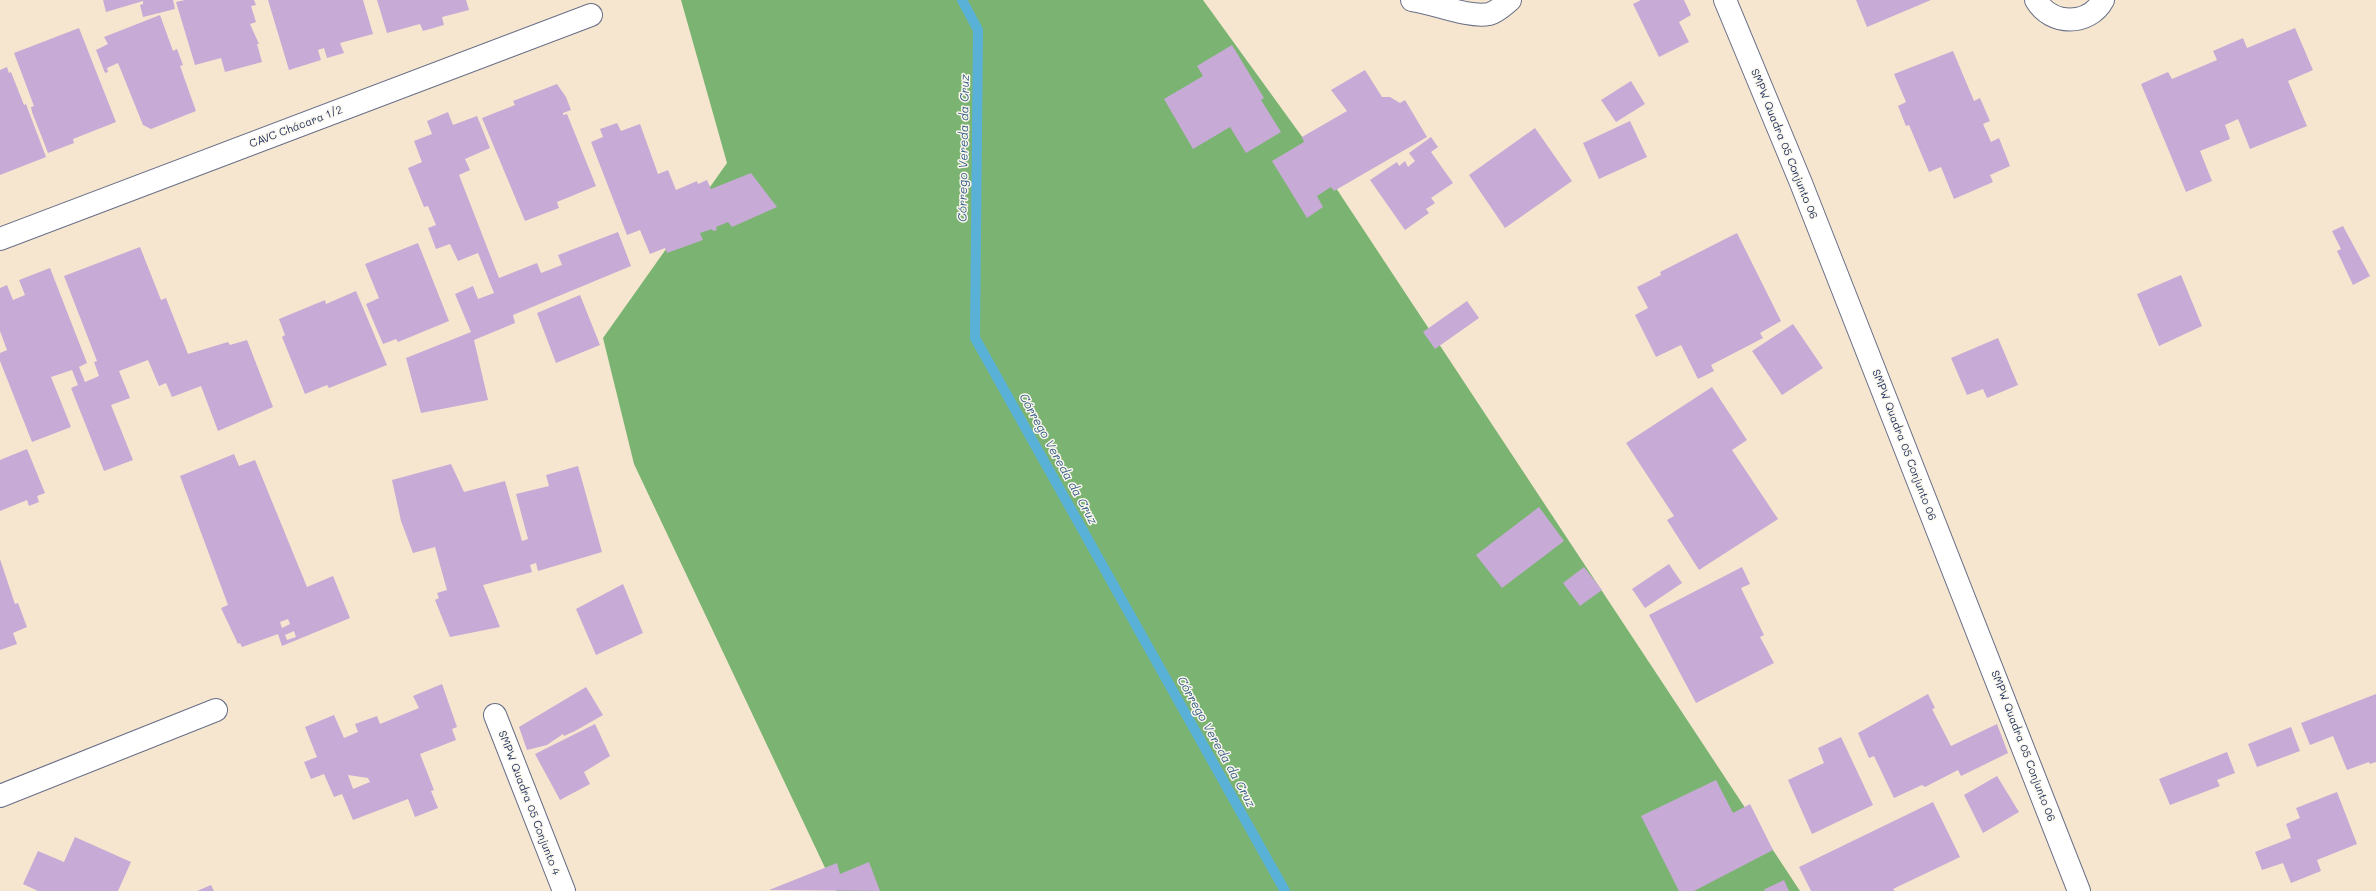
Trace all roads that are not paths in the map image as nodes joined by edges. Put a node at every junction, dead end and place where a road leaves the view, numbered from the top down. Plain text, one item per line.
1 (1412, 0) edge
2 (1510, 0) edge
3 (1725, 0) edge
4 (2036, 0) edge
5 (2103, 0) edge
6 (591, 15) dead end
7 (0, 238) edge
8 (216, 710) dead end
9 (495, 715) dead end
10 (0, 796) edge
11 (564, 891) edge
12 (2079, 891) edge

1 - 2 street
3 - 12 street, SMPW Quadra 05 Conjunto 06
4 - 5 street
6 - 7 street, CAVC Chácara 1/2
8 - 10 street
9 - 11 street, SMPW Quadra 05 Conjunto 4

